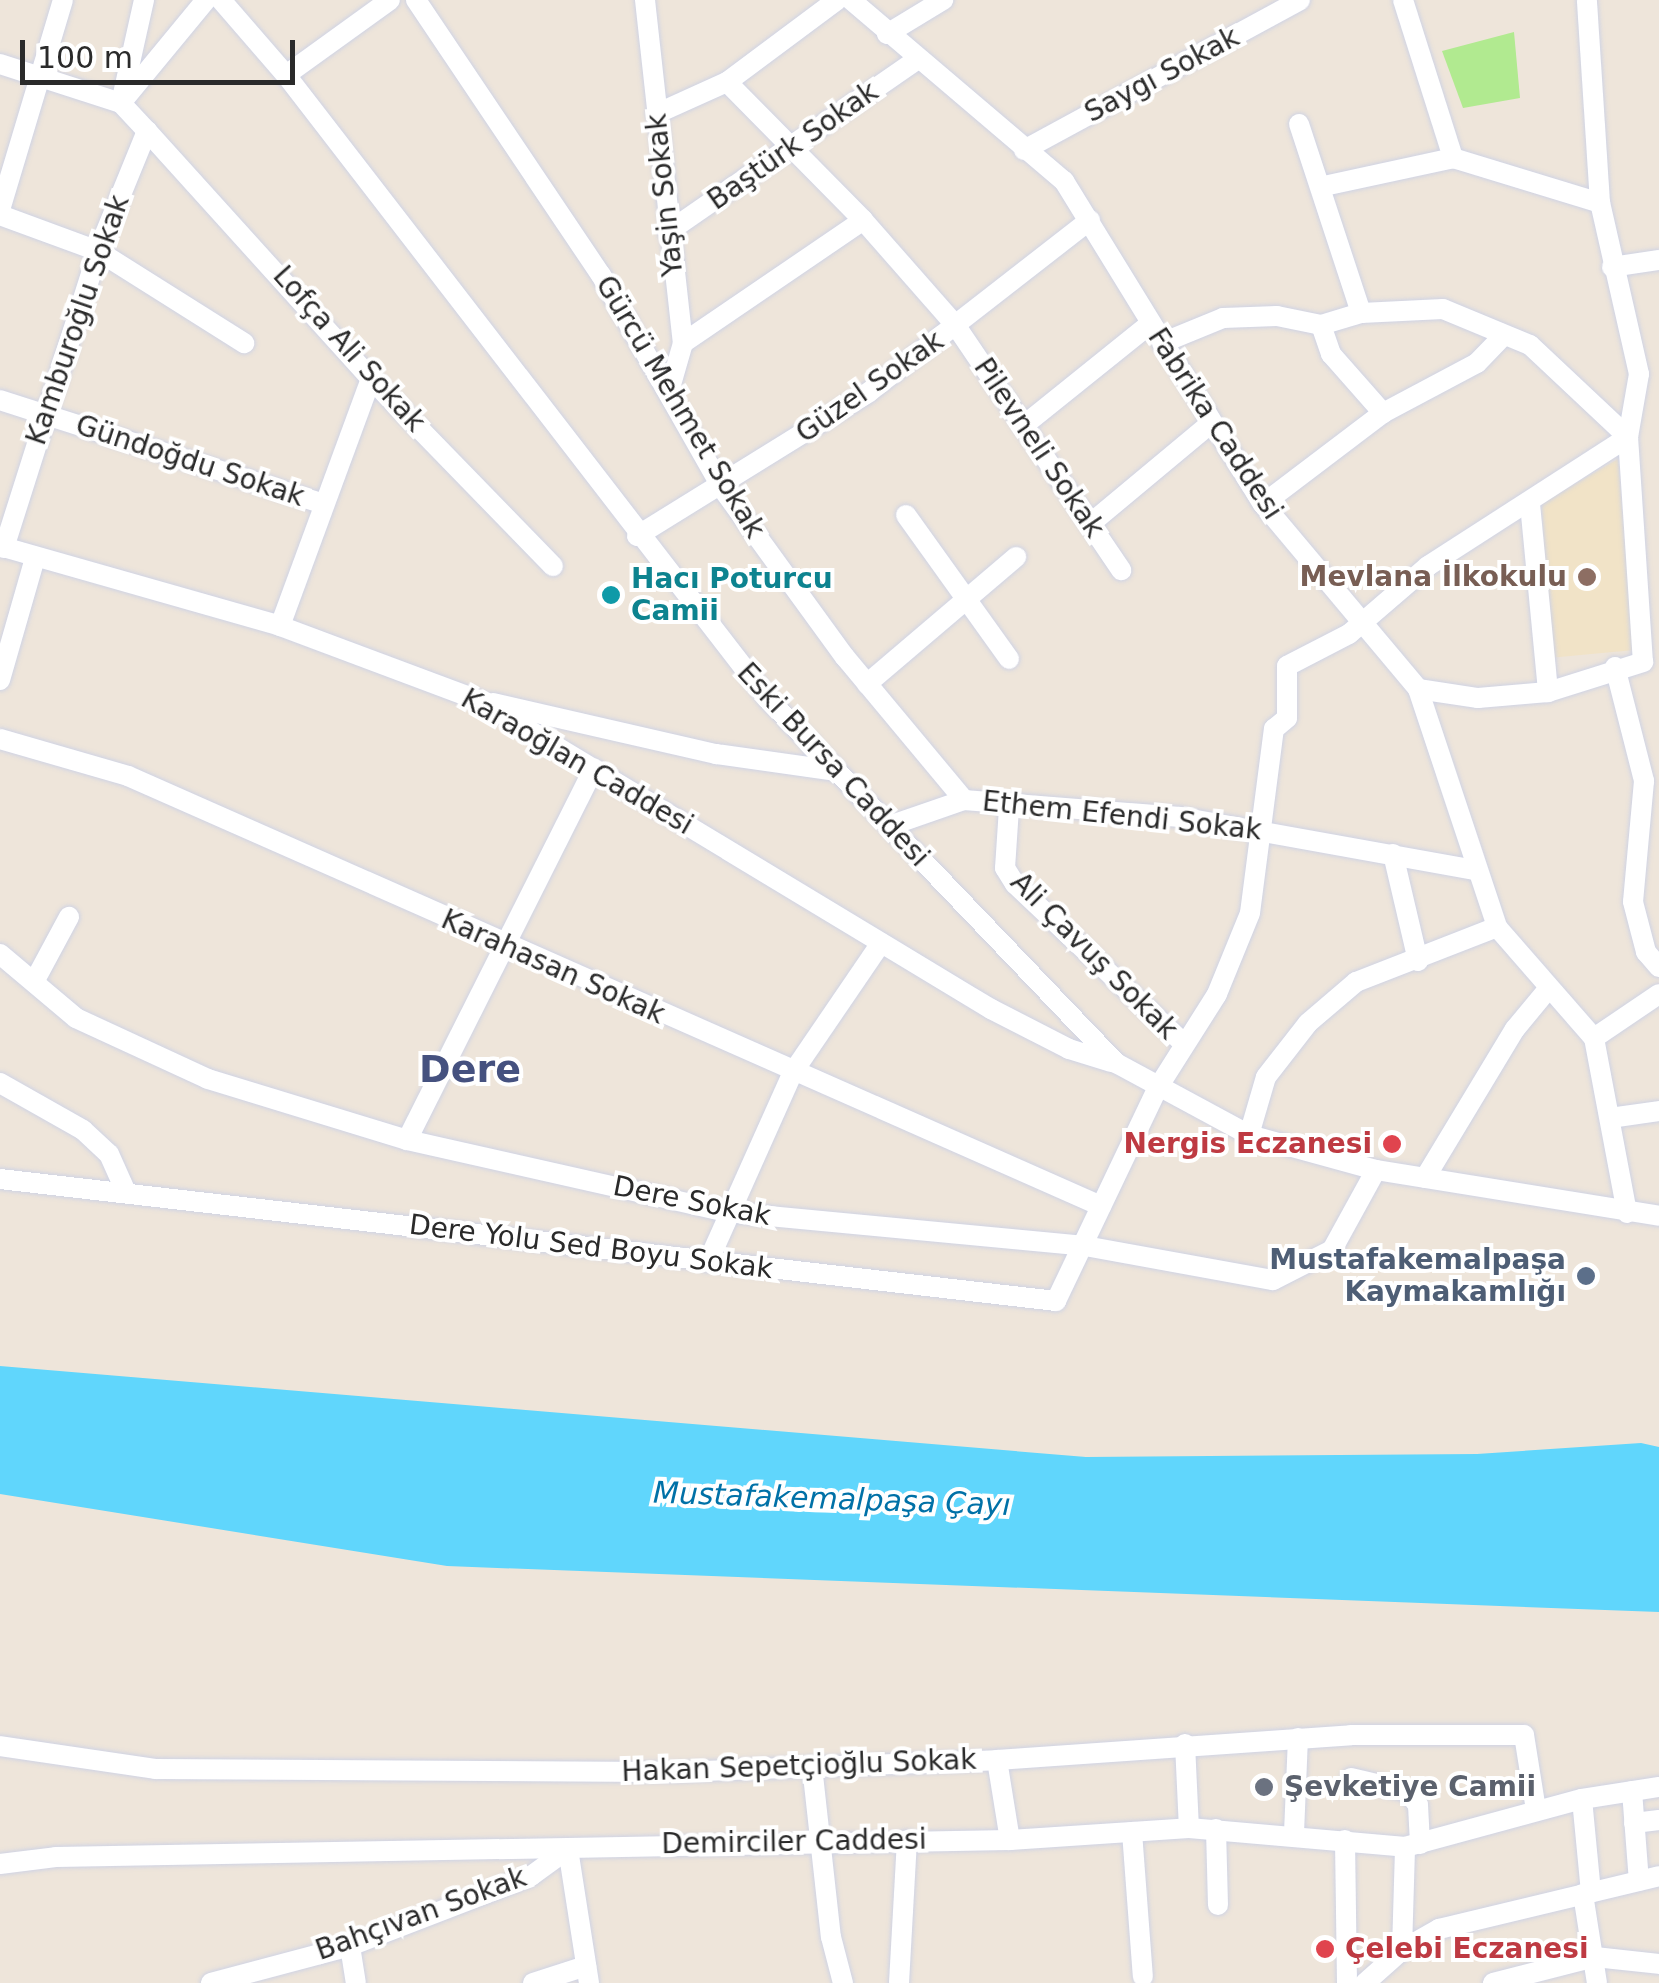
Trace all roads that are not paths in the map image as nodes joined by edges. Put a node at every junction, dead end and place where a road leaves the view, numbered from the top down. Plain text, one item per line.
1 (63, 0) edge
2 (144, 0) edge
3 (206, 0) edge
4 (221, 0) edge
5 (390, 0) edge
6 (416, 0) edge
7 (645, 0) edge
8 (837, 0) edge
9 (851, 0) edge
10 (943, 0) edge
11 (1404, 0) edge
12 (1587, 0) edge
13 (1297, 1) edge
14 (887, 34) junction
15 (918, 59) junction
16 (0, 64) edge
17 (286, 75) junction
18 (42, 77) junction
19 (727, 82) junction
20 (121, 103) junction
21 (656, 114) junction
22 (1299, 124) dead end
23 (147, 131) junction
24 (791, 147) junction
25 (1024, 150) junction
26 (1453, 158) junction
27 (1324, 186) junction
28 (1600, 203) junction
29 (0, 212) edge
30 (864, 220) junction
31 (1090, 220) junction
32 (668, 232) junction
33 (98, 251) junction
34 (1659, 260) edge
35 (1612, 268) junction
36 (1361, 314) junction
37 (1150, 324) junction
38 (1321, 325) junction
39 (956, 326) junction
40 (1501, 338) junction
41 (244, 343) dead end
42 (683, 343) junction
43 (1162, 343) junction
44 (371, 378) junction
45 (670, 388) junction
46 (0, 400) edge
47 (1383, 412) junction
48 (43, 414) junction
49 (1209, 425) junction
50 (1023, 426) junction
51 (1628, 437) junction
52 (722, 488) junction
53 (324, 504) junction
54 (1263, 504) junction
55 (1530, 504) junction
56 (906, 515) dead end
57 (1090, 524) junction
58 (637, 536) junction
59 (2, 547) edge
60 (1016, 557) dead end
61 (35, 558) junction
62 (553, 566) dead end
63 (1122, 570) dead end
64 (963, 602) junction
65 (1360, 620) junction
66 (280, 626) junction
67 (1008, 659) dead end
68 (1651, 666) edge
69 (1615, 667) junction
70 (0, 680) edge
71 (867, 684) junction
72 (1418, 690) junction
73 (1548, 692) junction
74 (481, 701) junction
75 (0, 739) edge
76 (594, 768) junction
77 (837, 771) junction
78 (964, 800) junction
79 (1009, 808) junction
80 (889, 826) junction
81 (1262, 829) junction
82 (1393, 854) junction
83 (1475, 870) junction
84 (70, 917) dead end
85 (1498, 928) junction
86 (881, 943) junction
87 (508, 946) junction
88 (0, 954) edge
89 (1418, 961) junction
90 (1659, 967) edge
91 (34, 982) junction
92 (1549, 988) junction
93 (1659, 994) edge
94 (1594, 1038) junction
95 (1184, 1044) junction
96 (1116, 1063) junction
97 (793, 1072) junction
98 (0, 1083) edge
99 (1157, 1089) junction
100 (1659, 1111) edge
101 (1610, 1118) junction
102 (1249, 1135) junction
103 (408, 1140) junction
104 (1376, 1170) junction
105 (1425, 1178) junction
106 (0, 1179) edge
107 (126, 1192) junction
108 (1101, 1206) junction
109 (726, 1212) junction
110 (1627, 1212) junction
111 (1659, 1216) edge
112 (1085, 1246) junction
113 (708, 1262) junction
114 (1298, 1738) junction
115 (1185, 1744) junction
116 (0, 1746) edge
117 (998, 1760) junction
118 (812, 1766) junction
119 (1351, 1778) dead end
120 (1659, 1788) edge
121 (1632, 1792) junction
122 (1582, 1799) junction
123 (1536, 1810) junction
124 (1659, 1820) edge
125 (1634, 1822) junction
126 (1189, 1828) junction
127 (1216, 1829) junction
128 (1132, 1832) junction
129 (1294, 1834) junction
130 (818, 1840) junction
131 (906, 1840) junction
132 (1010, 1840) junction
133 (1344, 1840) junction
134 (1413, 1846) junction
135 (568, 1849) junction
136 (0, 1864) edge
137 (1649, 1878) edge
138 (1587, 1894) junction
139 (1218, 1905) dead end
140 (350, 1946) junction
141 (1402, 1950) junction
142 (1595, 1956) junction
143 (1659, 1964) edge
144 (587, 1974) edge
145 (1143, 1977) dead end
146 (1503, 1982) edge
147 (210, 1983) edge
148 (356, 1983) edge
149 (533, 1983) edge
150 (843, 1983) edge
151 (899, 1983) edge
152 (1346, 1983) edge
153 (1365, 1983) edge
154 (1598, 1983) edge

1 - 18 street
2 - 20 street
3 - 20 street
4 - 17 street, Eski Bursa Caddesi
5 - 17 street
6 - 45 street, Gürcü Mehmet Sokak
7 - 21 street, Yaşin Sokak
8 - 19 street
9 - 14 street, Fabrika Caddesi
10 - 14 street
11 - 26 street
12 - 28 street
13 - 25 street, Saygı Sokak
14 - 15 street, Fabrika Caddesi
15 - 24 street, Baştürk Sokak
15 - 25 street, Fabrika Caddesi
16 - 18 street
17 - 58 street, Eski Bursa Caddesi
18 - 20 street
18 - 29 street
19 - 21 street
19 - 24 street, Pilevneli Sokak
20 - 23 street
21 - 32 street, Yaşin Sokak
22 - 27 street
23 - 33 street, Kamburoğlu Sokak
23 - 44 street, Lofça Ali Sokak
24 - 30 street, Pilevneli Sokak
24 - 32 street, Baştürk Sokak
25 - 31 street, Fabrika Caddesi
26 - 27 street
26 - 28 street
27 - 36 street
28 - 35 street
29 - 33 street
30 - 39 street, Pilevneli Sokak
30 - 42 street
31 - 37 street, Fabrika Caddesi
31 - 39 street, Güzel Sokak
32 - 42 street, Yaşin Sokak
33 - 41 street
33 - 48 street, Kamburoğlu Sokak
34 - 35 street
35 - 51 street
36 - 38 street
36 - 40 street
37 - 43 street, Fabrika Caddesi
37 - 50 street
38 - 43 street
38 - 47 street
39 - 50 street, Pilevneli Sokak
39 - 52 street, Güzel Sokak
40 - 47 street
40 - 51 street
42 - 45 street, Yaşin Sokak
43 - 49 street, Fabrika Caddesi
44 - 53 street
44 - 62 street, Lofça Ali Sokak
45 - 52 street, Gürcü Mehmet Sokak
46 - 48 street, Gündoğdu Sokak
47 - 54 street
48 - 53 street, Gündoğdu Sokak
48 - 59 street, Kamburoğlu Sokak
49 - 54 street, Fabrika Caddesi
49 - 57 street
50 - 57 street, Pilevneli Sokak
51 - 55 street
51 - 68 street
52 - 58 street, Güzel Sokak
52 - 71 street, Gürcü Mehmet Sokak
53 - 66 street
54 - 65 street, Fabrika Caddesi
55 - 65 street
55 - 73 street
56 - 64 street
57 - 63 street, Pilevneli Sokak
58 - 77 street, Eski Bursa Caddesi
59 - 61 street, Karaoğlan Caddesi
60 - 64 street
61 - 66 street, Karaoğlan Caddesi
61 - 70 street
64 - 67 street
64 - 71 street
65 - 72 street, Fabrika Caddesi
65 - 81 street
66 - 74 street, Karaoğlan Caddesi
68 - 69 street
69 - 73 street
69 - 90 street
71 - 78 street, Gürcü Mehmet Sokak
72 - 73 street
72 - 83 street
74 - 76 street, Karaoğlan Caddesi
74 - 77 street
75 - 87 street, Karahasan Sokak
76 - 86 street, Karaoğlan Caddesi
76 - 87 street
77 - 80 street, Eski Bursa Caddesi
78 - 79 street, Ethem Efendi Sokak
78 - 80 street, Ethem Efendi Sokak
79 - 81 street, Ethem Efendi Sokak
79 - 95 street, Ali Çavuş Sokak
80 - 96 street, Eski Bursa Caddesi
81 - 82 street, Ethem Efendi Sokak
81 - 95 street
82 - 83 street, Ethem Efendi Sokak
82 - 89 street
83 - 85 street
84 - 91 street
85 - 89 street
85 - 92 street
86 - 96 street, Karaoğlan Caddesi
86 - 97 street
87 - 97 street, Karahasan Sokak
87 - 103 street
88 - 91 street, Dere Sokak
89 - 102 street
91 - 103 street, Dere Sokak
92 - 94 street
92 - 105 street
93 - 94 street
94 - 101 street
95 - 99 street
96 - 99 street, Eski Bursa Caddesi
97 - 108 street, Karahasan Sokak
97 - 109 street
98 - 107 street
99 - 102 street, Eski Bursa Caddesi
99 - 108 street
100 - 101 street
101 - 110 street
102 - 104 street, Eski Bursa Caddesi
103 - 109 street, Dere Sokak
104 - 105 street, Eski Bursa Caddesi
104 - 112 street, Dere Sokak
105 - 110 street, Eski Bursa Caddesi
106 - 107 street, Dere Yolu Sed Boyu Sokak
107 - 113 street, Dere Yolu Sed Boyu Sokak
108 - 112 street
109 - 112 street, Dere Sokak
109 - 113 street
110 - 111 street, Eski Bursa Caddesi
112 - 113 street, Dere Yolu Sed Boyu Sokak
114 - 115 street, Hakan Sepetçioğlu Sokak
114 - 123 street, Hakan Sepetçioğlu Sokak
114 - 129 street
115 - 117 street, Hakan Sepetçioğlu Sokak
115 - 126 street
116 - 118 street, Hakan Sepetçioğlu Sokak
117 - 118 street, Hakan Sepetçioğlu Sokak
117 - 132 street
118 - 130 street
119 - 134 street
120 - 121 street, Demirciler Caddesi
121 - 122 street, Demirciler Caddesi
121 - 125 street
122 - 123 street, Demirciler Caddesi
122 - 138 street
123 - 134 street, Demirciler Caddesi
124 - 125 street
125 - 137 street
126 - 127 street, Demirciler Caddesi
126 - 128 street, Demirciler Caddesi
127 - 129 street, Demirciler Caddesi
127 - 139 street
128 - 132 street, Demirciler Caddesi
128 - 145 street
129 - 133 street, Demirciler Caddesi
130 - 131 street, Demirciler Caddesi
130 - 135 street, Demirciler Caddesi
130 - 150 street
131 - 132 street, Demirciler Caddesi
131 - 151 street
133 - 134 street, Demirciler Caddesi
133 - 152 street
134 - 141 street
135 - 136 street, Demirciler Caddesi
135 - 140 street, Bahçıvan Sokak
135 - 144 street
137 - 138 street
138 - 141 street
138 - 142 street
140 - 147 street, Bahçıvan Sokak
140 - 148 street
141 - 153 street
142 - 143 street
142 - 146 street
142 - 154 street
144 - 149 street

